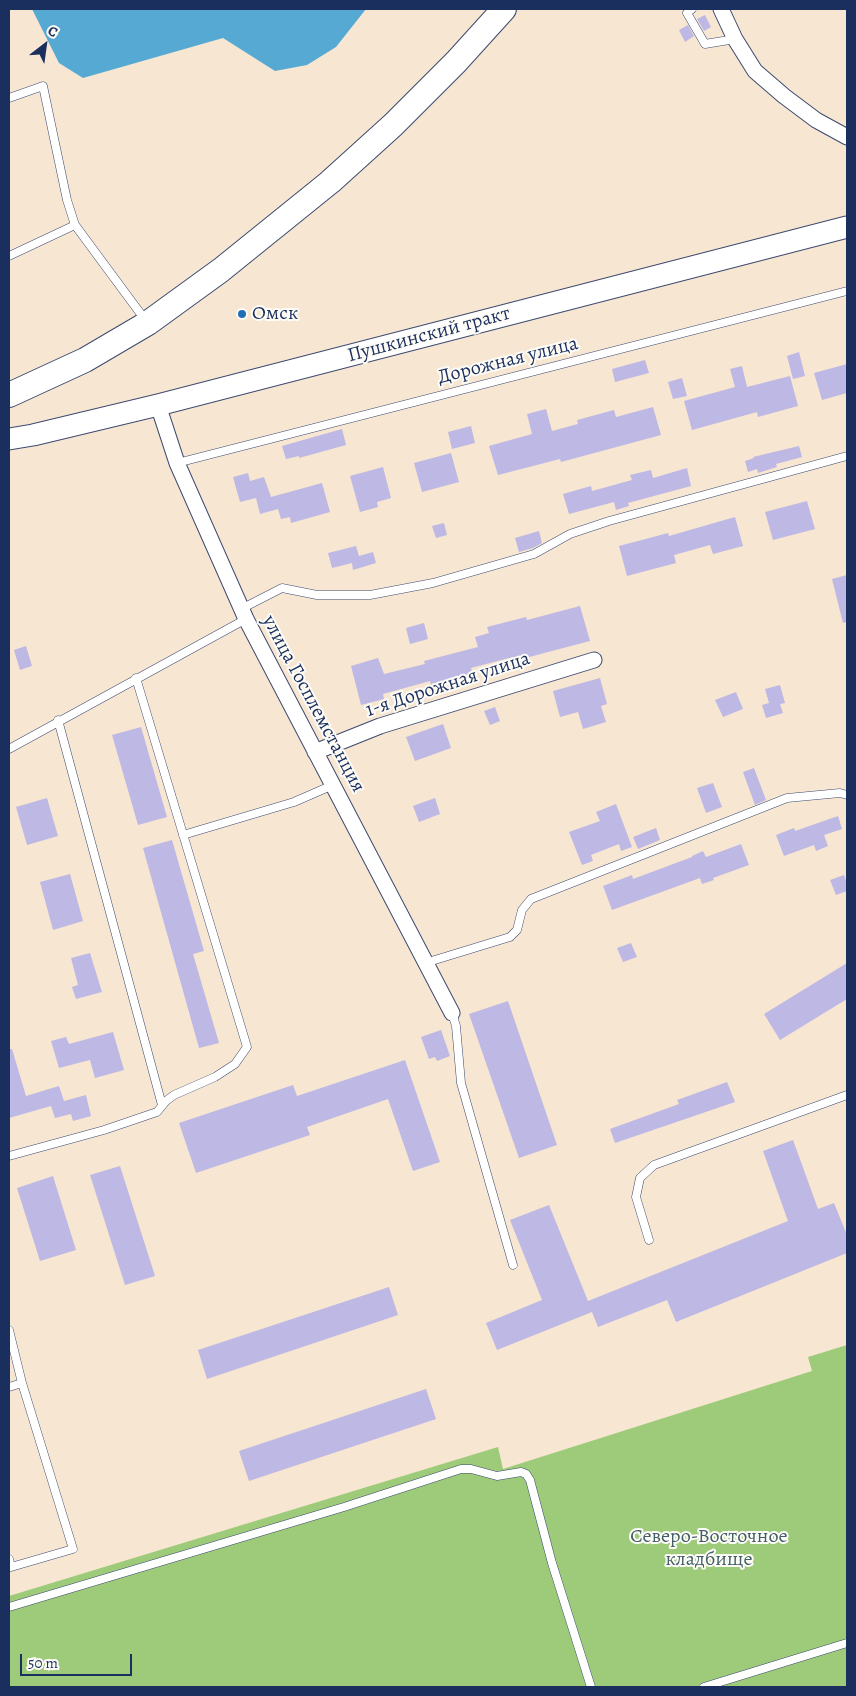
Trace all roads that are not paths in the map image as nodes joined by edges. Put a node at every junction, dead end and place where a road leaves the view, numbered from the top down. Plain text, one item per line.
1 (504, 9) edge
2 (692, 9) edge
3 (721, 9) edge
4 (735, 39) junction
5 (9, 98) edge
6 (847, 137) edge
7 (75, 225) junction
8 (847, 227) edge
9 (9, 256) edge
10 (847, 291) edge
11 (148, 323) junction
12 (9, 395) edge
13 (158, 405) junction
14 (9, 439) edge
15 (847, 456) edge
16 (177, 463) junction
17 (243, 614) junction
18 (594, 660) dead end
19 (136, 678) junction
20 (58, 720) junction
21 (9, 749) edge
22 (315, 752) junction
23 (333, 785) junction
24 (847, 795) edge
25 (183, 835) junction
26 (425, 962) junction
27 (452, 1013) joint
28 (847, 1095) edge
29 (162, 1105) junction
30 (9, 1156) edge
31 (649, 1240) dead end
32 (512, 1266) dead end
33 (9, 1330) edge
34 (22, 1384) junction
35 (9, 1387) edge
36 (9, 1559) edge
37 (9, 1607) edge
38 (847, 1643) edge
39 (591, 1687) edge
40 (704, 1687) edge

1 - 11 main road
2 - 4 lane
3 - 4 street
4 - 6 street
5 - 7 lane
7 - 9 lane
7 - 11 lane
8 - 13 main road, Пушкинский тракт
10 - 16 lane, Дорожная улица
11 - 12 main road
13 - 14 main road, Пушкинский тракт
13 - 16 street, улица Госплемстанция
15 - 17 lane
16 - 17 street, улица Госплемстанция
17 - 19 lane
17 - 22 street, улица Госплемстанция
18 - 22 street, 1-я Дорожная улица
19 - 20 lane
19 - 25 lane
20 - 21 lane
20 - 29 lane
22 - 23 street, улица Госплемстанция
23 - 25 lane
23 - 26 street, улица Госплемстанция
24 - 26 lane
25 - 29 lane
26 - 27 street, улица Госплемстанция
27 - 32 lane
28 - 31 lane
29 - 30 lane
33 - 34 lane
34 - 35 lane
34 - 36 lane
37 - 39 lane
38 - 40 lane

